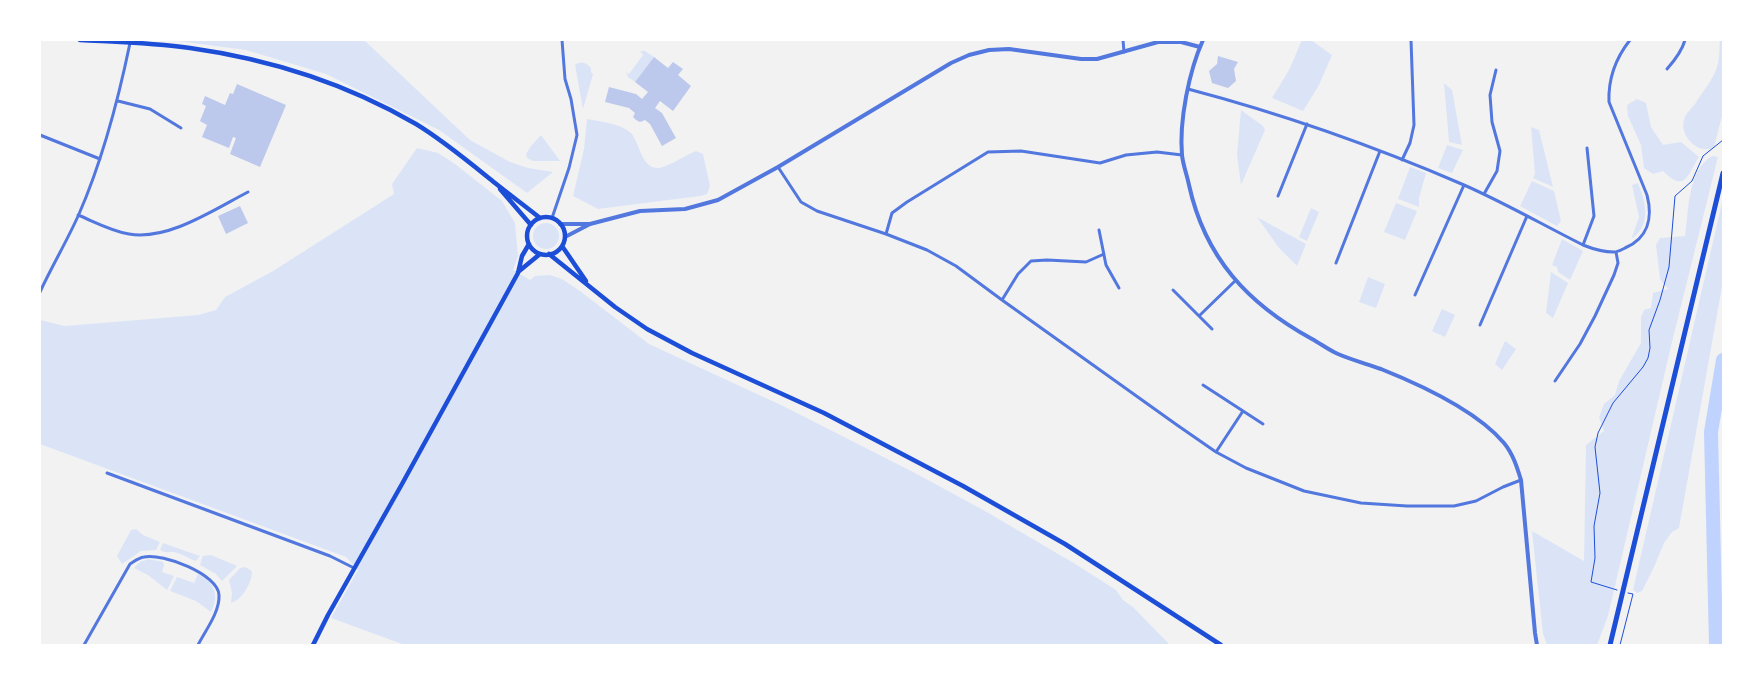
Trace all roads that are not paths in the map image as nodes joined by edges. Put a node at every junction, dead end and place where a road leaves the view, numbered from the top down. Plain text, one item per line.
1 (80, 40) edge
2 (562, 40) edge
3 (1123, 40) edge
4 (1203, 40) edge
5 (1411, 40) edge
6 (1685, 40) edge
7 (1628, 41) edge
8 (130, 43) junction
9 (1200, 47) junction
10 (1124, 52) junction
11 (1668, 69) dead end
12 (1496, 70) dead end
13 (1188, 89) junction
14 (118, 101) junction
15 (1307, 124) junction
16 (181, 128) dead end
17 (40, 135) edge
18 (1587, 148) dead end
19 (1380, 151) junction
20 (1182, 155) junction
21 (100, 160) junction
22 (1402, 160) junction
23 (778, 167) junction
24 (1723, 173) edge
25 (496, 184) junction
26 (1464, 185) junction
27 (248, 192) dead end
28 (1484, 194) junction
29 (1278, 196) dead end
30 (78, 215) junction
31 (1527, 216) junction
32 (540, 218) junction
33 (552, 218) junction
34 (560, 224) junction
35 (590, 224) junction
36 (531, 225) junction
37 (1099, 230) dead end
38 (886, 234) junction
39 (564, 237) junction
40 (529, 244) junction
41 (1583, 245) junction
42 (562, 246) junction
43 (1616, 252) junction
44 (540, 254) junction
45 (549, 254) junction
46 (1104, 254) junction
47 (1336, 263) dead end
48 (518, 273) junction
49 (1235, 280) junction
50 (590, 286) junction
51 (1119, 288) dead end
52 (1173, 290) dead end
53 (40, 292) edge
54 (1415, 295) dead end
55 (1002, 300) junction
56 (1199, 316) junction
57 (1480, 325) dead end
58 (1212, 329) dead end
59 (1555, 381) dead end
60 (1203, 385) dead end
61 (1243, 411) junction
62 (1263, 424) dead end
63 (1216, 452) junction
64 (107, 473) dead end
65 (1521, 480) junction
66 (354, 568) junction
67 (84, 645) edge
68 (198, 645) edge
69 (313, 645) edge
70 (1221, 645) edge
71 (1538, 645) edge
72 (1610, 645) edge

1 - 8 main road
2 - 33 street
3 - 10 street
4 - 9 street
5 - 22 street
6 - 11 street
7 - 43 street
8 - 14 street
8 - 25 main road
9 - 10 street
9 - 13 street
10 - 23 street
12 - 28 street
13 - 15 street
13 - 20 street
14 - 16 street
14 - 21 street
15 - 19 street
15 - 29 street
17 - 21 street
18 - 41 street
19 - 22 street
19 - 47 street
20 - 38 street
20 - 49 street
21 - 30 street
22 - 26 street
23 - 35 street
23 - 38 street
24 - 72 highway
25 - 32 main road
25 - 36 main road
26 - 28 street
26 - 54 street
27 - 30 street
28 - 31 street
30 - 53 street
31 - 41 street
31 - 57 street
32 - 33 main road
32 - 36 main road
33 - 34 main road
34 - 35 street
34 - 39 main road
35 - 39 street
36 - 40 main road
37 - 46 street
38 - 55 street
39 - 42 main road
40 - 44 main road
40 - 48 main road
41 - 43 street
42 - 45 main road
42 - 50 main road
43 - 59 street
44 - 45 main road
44 - 48 main road
45 - 50 main road
46 - 51 street
46 - 55 street
48 - 66 main road
49 - 56 street
49 - 65 street
50 - 70 main road
52 - 56 street
55 - 63 street
56 - 58 street
60 - 61 street
61 - 62 street
61 - 63 street
63 - 65 street
64 - 66 street
65 - 71 street
66 - 69 main road
67 - 68 street

